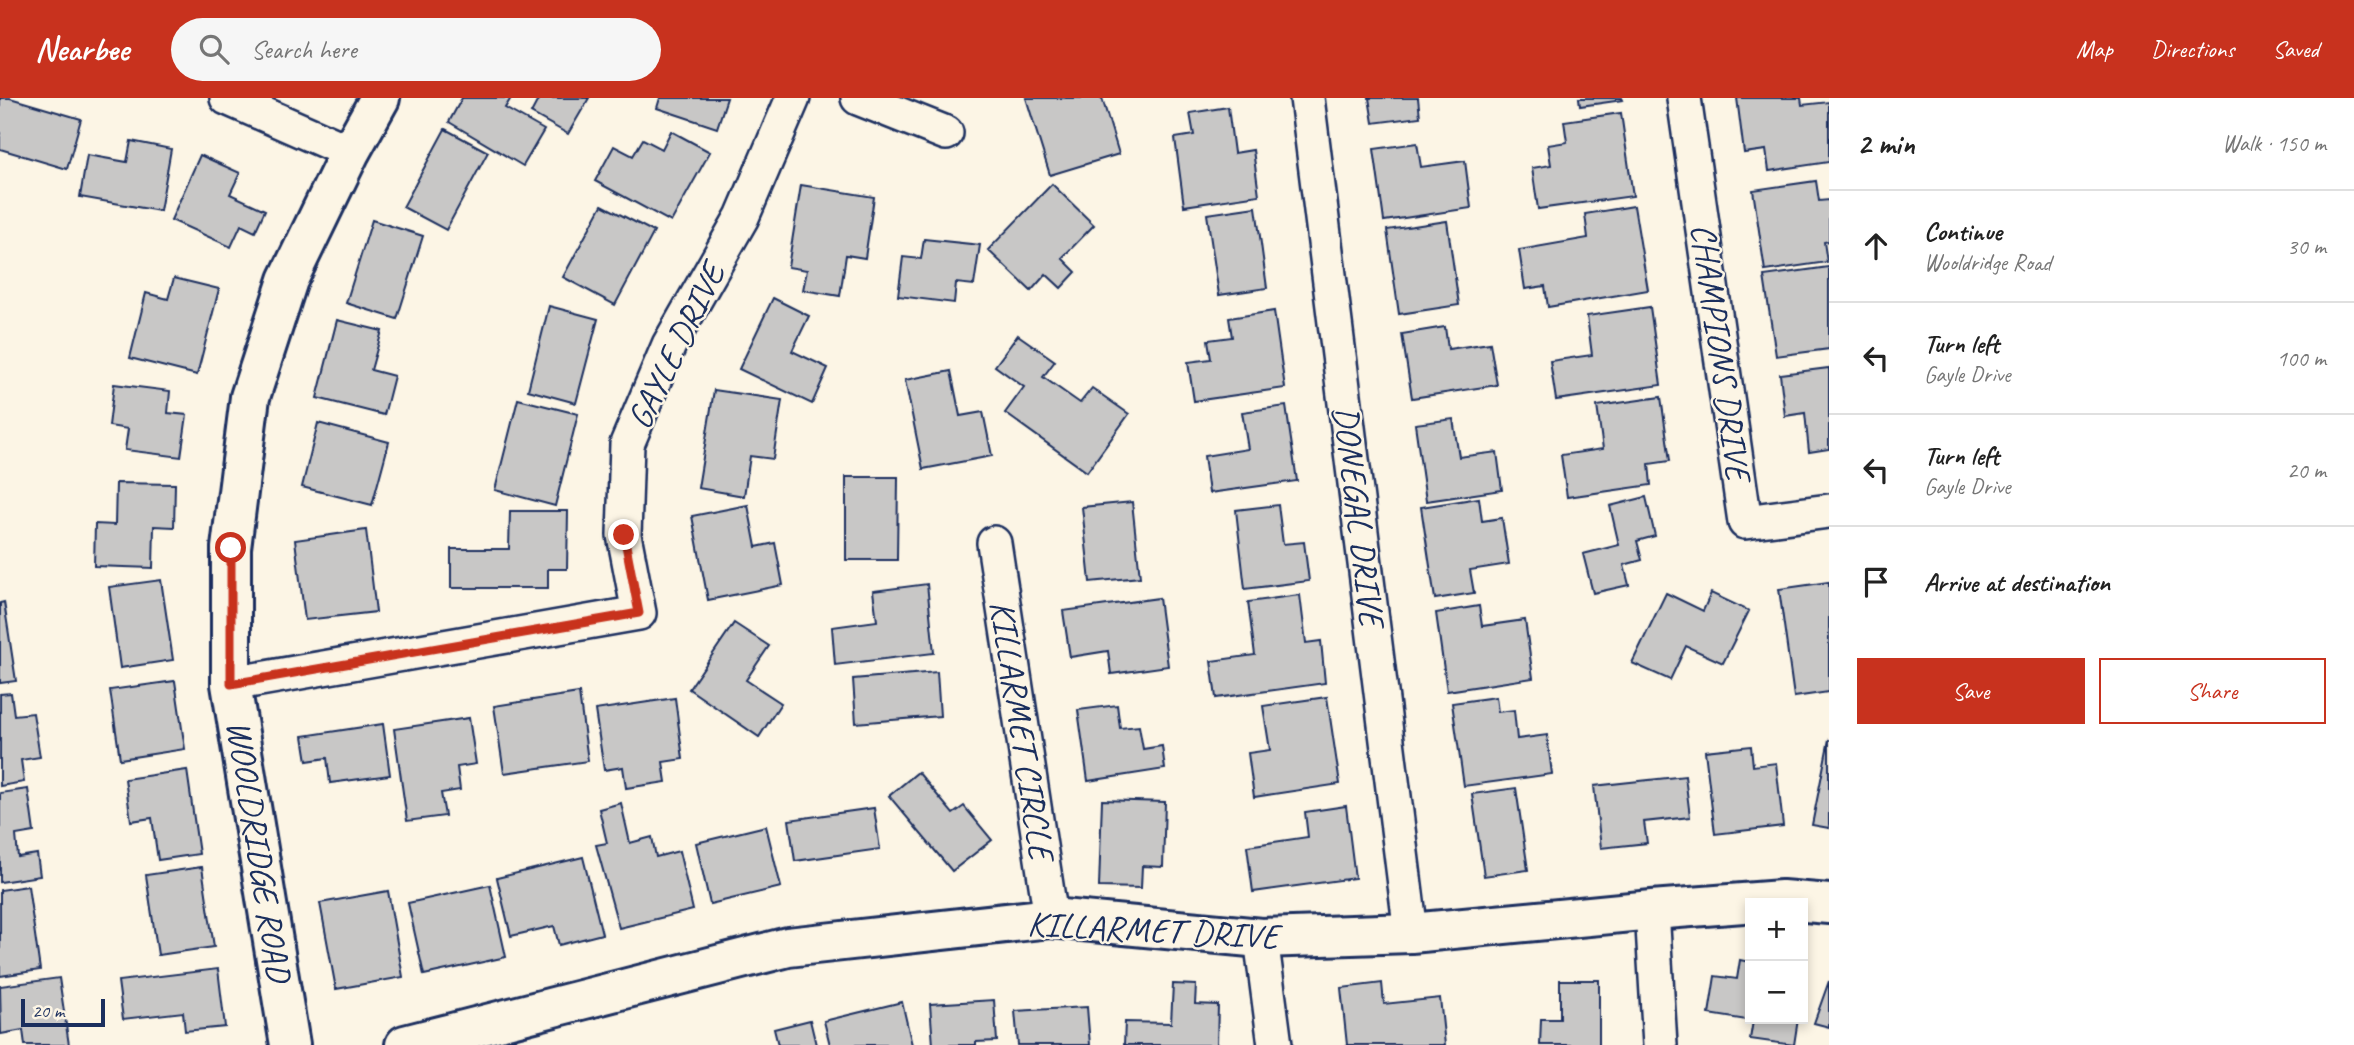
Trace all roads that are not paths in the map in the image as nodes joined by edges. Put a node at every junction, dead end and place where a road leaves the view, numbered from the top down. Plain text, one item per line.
1 (227, 98) edge
2 (380, 98) edge
3 (793, 98) edge
4 (858, 98) edge
5 (1307, 98) edge
6 (1684, 98) edge
7 (946, 133) dead end
8 (350, 152) junction
9 (1829, 510) edge
10 (993, 542) dead end
11 (231, 684) junction
12 (1829, 904) edge
13 (1652, 910) junction
14 (1051, 918) junction
15 (1411, 933) junction
16 (1261, 938) junction
17 (290, 1045) edge
18 (405, 1045) edge
19 (1275, 1045) edge
20 (1660, 1045) edge

1 - 8 street
2 - 8 street, WOOLDRIDGE ROAD
3 - 11 street, GAYLE DRIVE
4 - 7 street
5 - 15 street, DONEGAL DRIVE
6 - 9 street, CHAMPIONS DRIVE
8 - 11 street, WOOLDRIDGE ROAD
10 - 14 street, KILLARMET CIRCLE
11 - 17 street, WOOLDRIDGE ROAD
12 - 13 street, KILLARMET DRIVE
13 - 15 street, KILLARMET DRIVE
13 - 20 street
14 - 16 street, KILLARMET DRIVE
14 - 18 street, KILLARMET DRIVE
15 - 16 street, KILLARMET DRIVE
16 - 19 street

